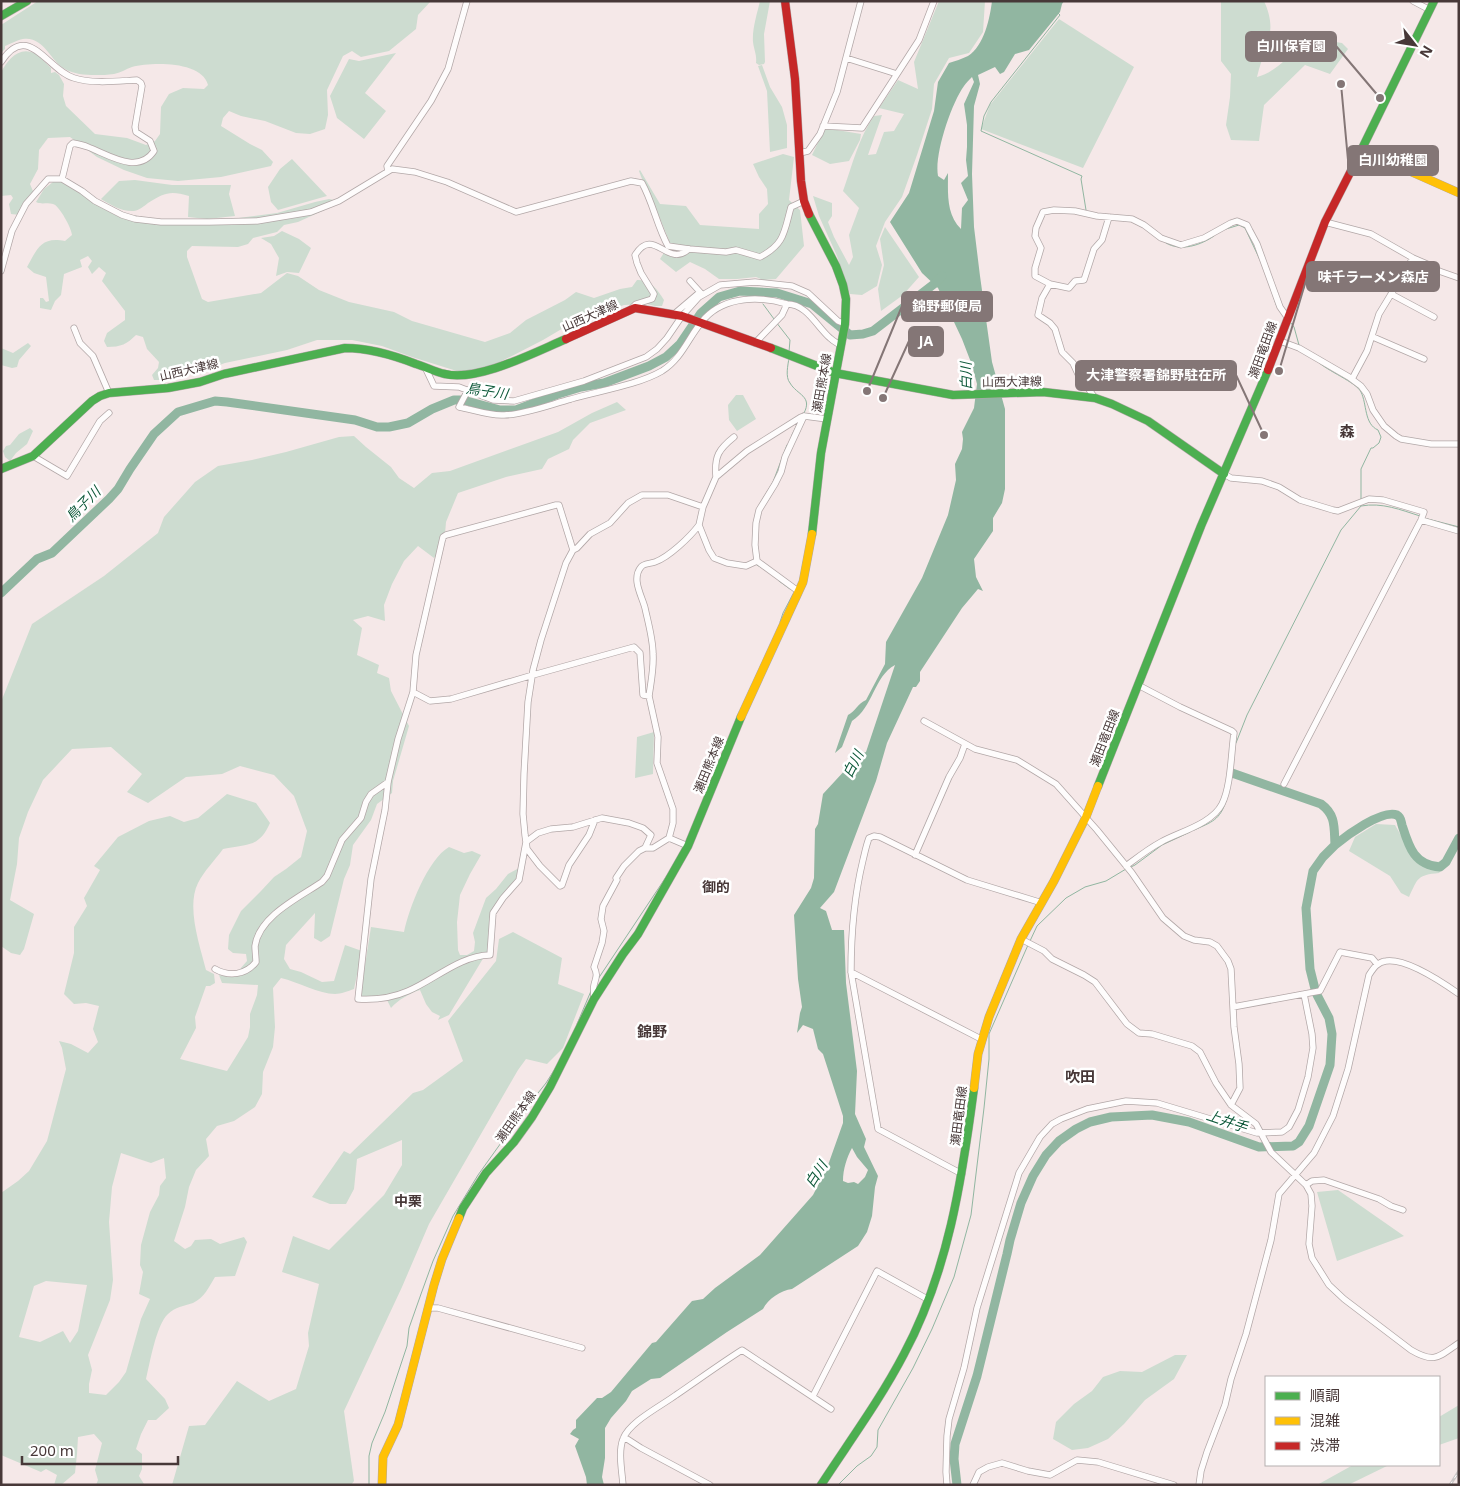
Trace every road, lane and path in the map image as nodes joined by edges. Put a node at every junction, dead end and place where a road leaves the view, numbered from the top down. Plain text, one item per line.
1 (27, 1) edge
2 (468, 1) edge
3 (785, 1) edge
4 (860, 1) edge
5 (934, 1) edge
6 (1413, 1) edge
7 (1434, 1) edge
8 (1430, 10) junction
9 (1, 16) edge
10 (846, 58) junction
11 (1, 62) edge
12 (897, 74) junction
13 (823, 126) junction
14 (1362, 150) junction
15 (800, 153) junction
16 (388, 171) junction
17 (62, 179) junction
18 (1459, 193) edge
19 (804, 201) junction
20 (1109, 218) junction
21 (1324, 222) junction
22 (689, 250) junction
23 (1413, 258) junction
24 (1, 271) edge
25 (1459, 278) edge
26 (690, 282) dead end
27 (1050, 284) junction
28 (1391, 294) junction
29 (787, 304) junction
30 (629, 311) junction
31 (673, 315) junction
32 (684, 317) junction
33 (1288, 317) junction
34 (1434, 317) dead end
35 (701, 323) junction
36 (845, 324) junction
37 (74, 328) dead end
38 (1373, 337) junction
39 (1280, 342) junction
40 (755, 343) junction
41 (840, 345) junction
42 (1424, 359) dead end
43 (425, 367) junction
44 (835, 373) junction
45 (1352, 379) junction
46 (468, 391) junction
47 (109, 393) junction
48 (1094, 398) junction
49 (109, 413) dead end
50 (804, 416) junction
51 (828, 419) junction
52 (734, 437) dead end
53 (1459, 444) edge
54 (34, 456) junction
55 (1, 469) edge
56 (1224, 474) junction
57 (716, 477) junction
58 (703, 507) junction
59 (1421, 520) junction
60 (699, 526) junction
61 (1459, 531) edge
62 (573, 550) junction
63 (757, 561) junction
64 (798, 592) junction
65 (533, 675) junction
66 (1138, 685) junction
67 (413, 692) junction
68 (650, 696) junction
69 (924, 721) dead end
70 (965, 744) junction
71 (388, 782) junction
72 (1284, 784) dead end
73 (1086, 817) junction
74 (595, 820) junction
75 (669, 838) junction
76 (526, 842) junction
77 (688, 846) junction
78 (645, 848) junction
79 (915, 855) junction
80 (1128, 868) junction
81 (1042, 901) junction
82 (1021, 939) junction
83 (1377, 964) junction
84 (215, 969) dead end
85 (851, 972) junction
86 (1304, 994) junction
87 (1459, 994) edge
88 (594, 999) junction
89 (1233, 1007) junction
90 (982, 1040) junction
91 (1231, 1105) junction
92 (1262, 1134) junction
93 (962, 1174) junction
94 (1295, 1175) junction
95 (1306, 1185) junction
96 (1403, 1210) dead end
97 (929, 1300) junction
98 (429, 1308) junction
99 (1459, 1343) edge
100 (582, 1348) dead end
101 (813, 1396) junction
102 (831, 1409) dead end
103 (624, 1436) junction
104 (382, 1485) edge
105 (623, 1485) edge
106 (710, 1485) edge
107 (821, 1485) edge
108 (947, 1485) edge
109 (973, 1485) edge
110 (1174, 1485) edge
111 (1199, 1485) edge

1 - 9 main road
2 - 16 street
3 - 15 main road, 瀬田熊本線
4 - 10 street
5 - 12 street
6 - 8 street
7 - 8 main road, 瀬田竜田線
8 - 14 main road, 瀬田竜田線
10 - 12 street
10 - 13 street
11 - 17 street
12 - 13 street
13 - 15 street
14 - 18 main road
14 - 21 main road, 瀬田竜田線
15 - 19 main road, 瀬田熊本線
16 - 17 street
16 - 22 street
17 - 24 street
19 - 22 street
19 - 36 main road, 瀬田熊本線
20 - 27 street
20 - 27 street
20 - 33 street
21 - 23 street
21 - 33 main road, 瀬田竜田線
22 - 30 street
23 - 25 street
23 - 28 street
26 - 31 street
27 - 48 street
28 - 34 street
28 - 38 street
29 - 35 street
29 - 40 street
29 - 41 street
30 - 31 main road, 山西大津線
30 - 43 main road, 山西大津線
31 - 32 main road, 山西大津線
32 - 35 main road, 山西大津線
32 - 36 street
32 - 46 street
33 - 39 main road, 瀬田竜田線
35 - 40 main road, 山西大津線
35 - 46 street
36 - 41 main road, 瀬田熊本線
37 - 47 street
38 - 42 street
38 - 45 street
39 - 45 street
39 - 56 main road, 瀬田竜田線
40 - 44 main road, 山西大津線
41 - 44 main road, 瀬田熊本線
43 - 46 street
43 - 47 main road, 山西大津線
44 - 48 main road, 山西大津線
44 - 51 main road, 瀬田熊本線
45 - 53 street
47 - 54 main road, 山西大津線
48 - 56 main road, 山西大津線
49 - 54 street
50 - 51 street
50 - 57 street
50 - 63 street
51 - 64 main road, 瀬田熊本線
52 - 57 street
54 - 55 main road, 山西大津線
56 - 59 street
56 - 66 main road, 瀬田竜田線
57 - 58 street
58 - 60 street
58 - 62 street
59 - 61 street
59 - 72 street
60 - 63 street
60 - 68 street
62 - 65 street
62 - 67 street
63 - 64 street
64 - 77 main road, 瀬田熊本線
65 - 67 street
65 - 68 street
65 - 76 street
66 - 73 main road, 瀬田竜田線
66 - 80 street
67 - 71 street
68 - 75 street
69 - 70 street
70 - 73 street
70 - 79 street
71 - 76 street
71 - 84 street
73 - 80 street
73 - 81 main road, 瀬田竜田線
74 - 76 street
74 - 76 street
74 - 78 street
75 - 77 street
75 - 78 street
77 - 88 main road, 瀬田熊本線
78 - 88 street
79 - 81 street
79 - 85 street
80 - 89 street
81 - 82 main road, 瀬田竜田線
82 - 90 main road, 瀬田竜田線
82 - 91 street
83 - 86 street
83 - 87 street
83 - 94 street
85 - 90 street
85 - 93 street
86 - 89 street
86 - 92 street
88 - 98 main road, 瀬田熊本線
89 - 91 street
90 - 93 main road, 瀬田竜田線
91 - 92 street
92 - 94 street
92 - 108 street
93 - 97 main road, 瀬田竜田線
94 - 95 street
94 - 111 street
95 - 96 street
95 - 99 street
97 - 101 street
97 - 107 main road, 瀬田竜田線
98 - 100 street
98 - 104 main road, 瀬田熊本線
101 - 102 street
101 - 103 street
103 - 105 street
103 - 106 street
109 - 110 street

